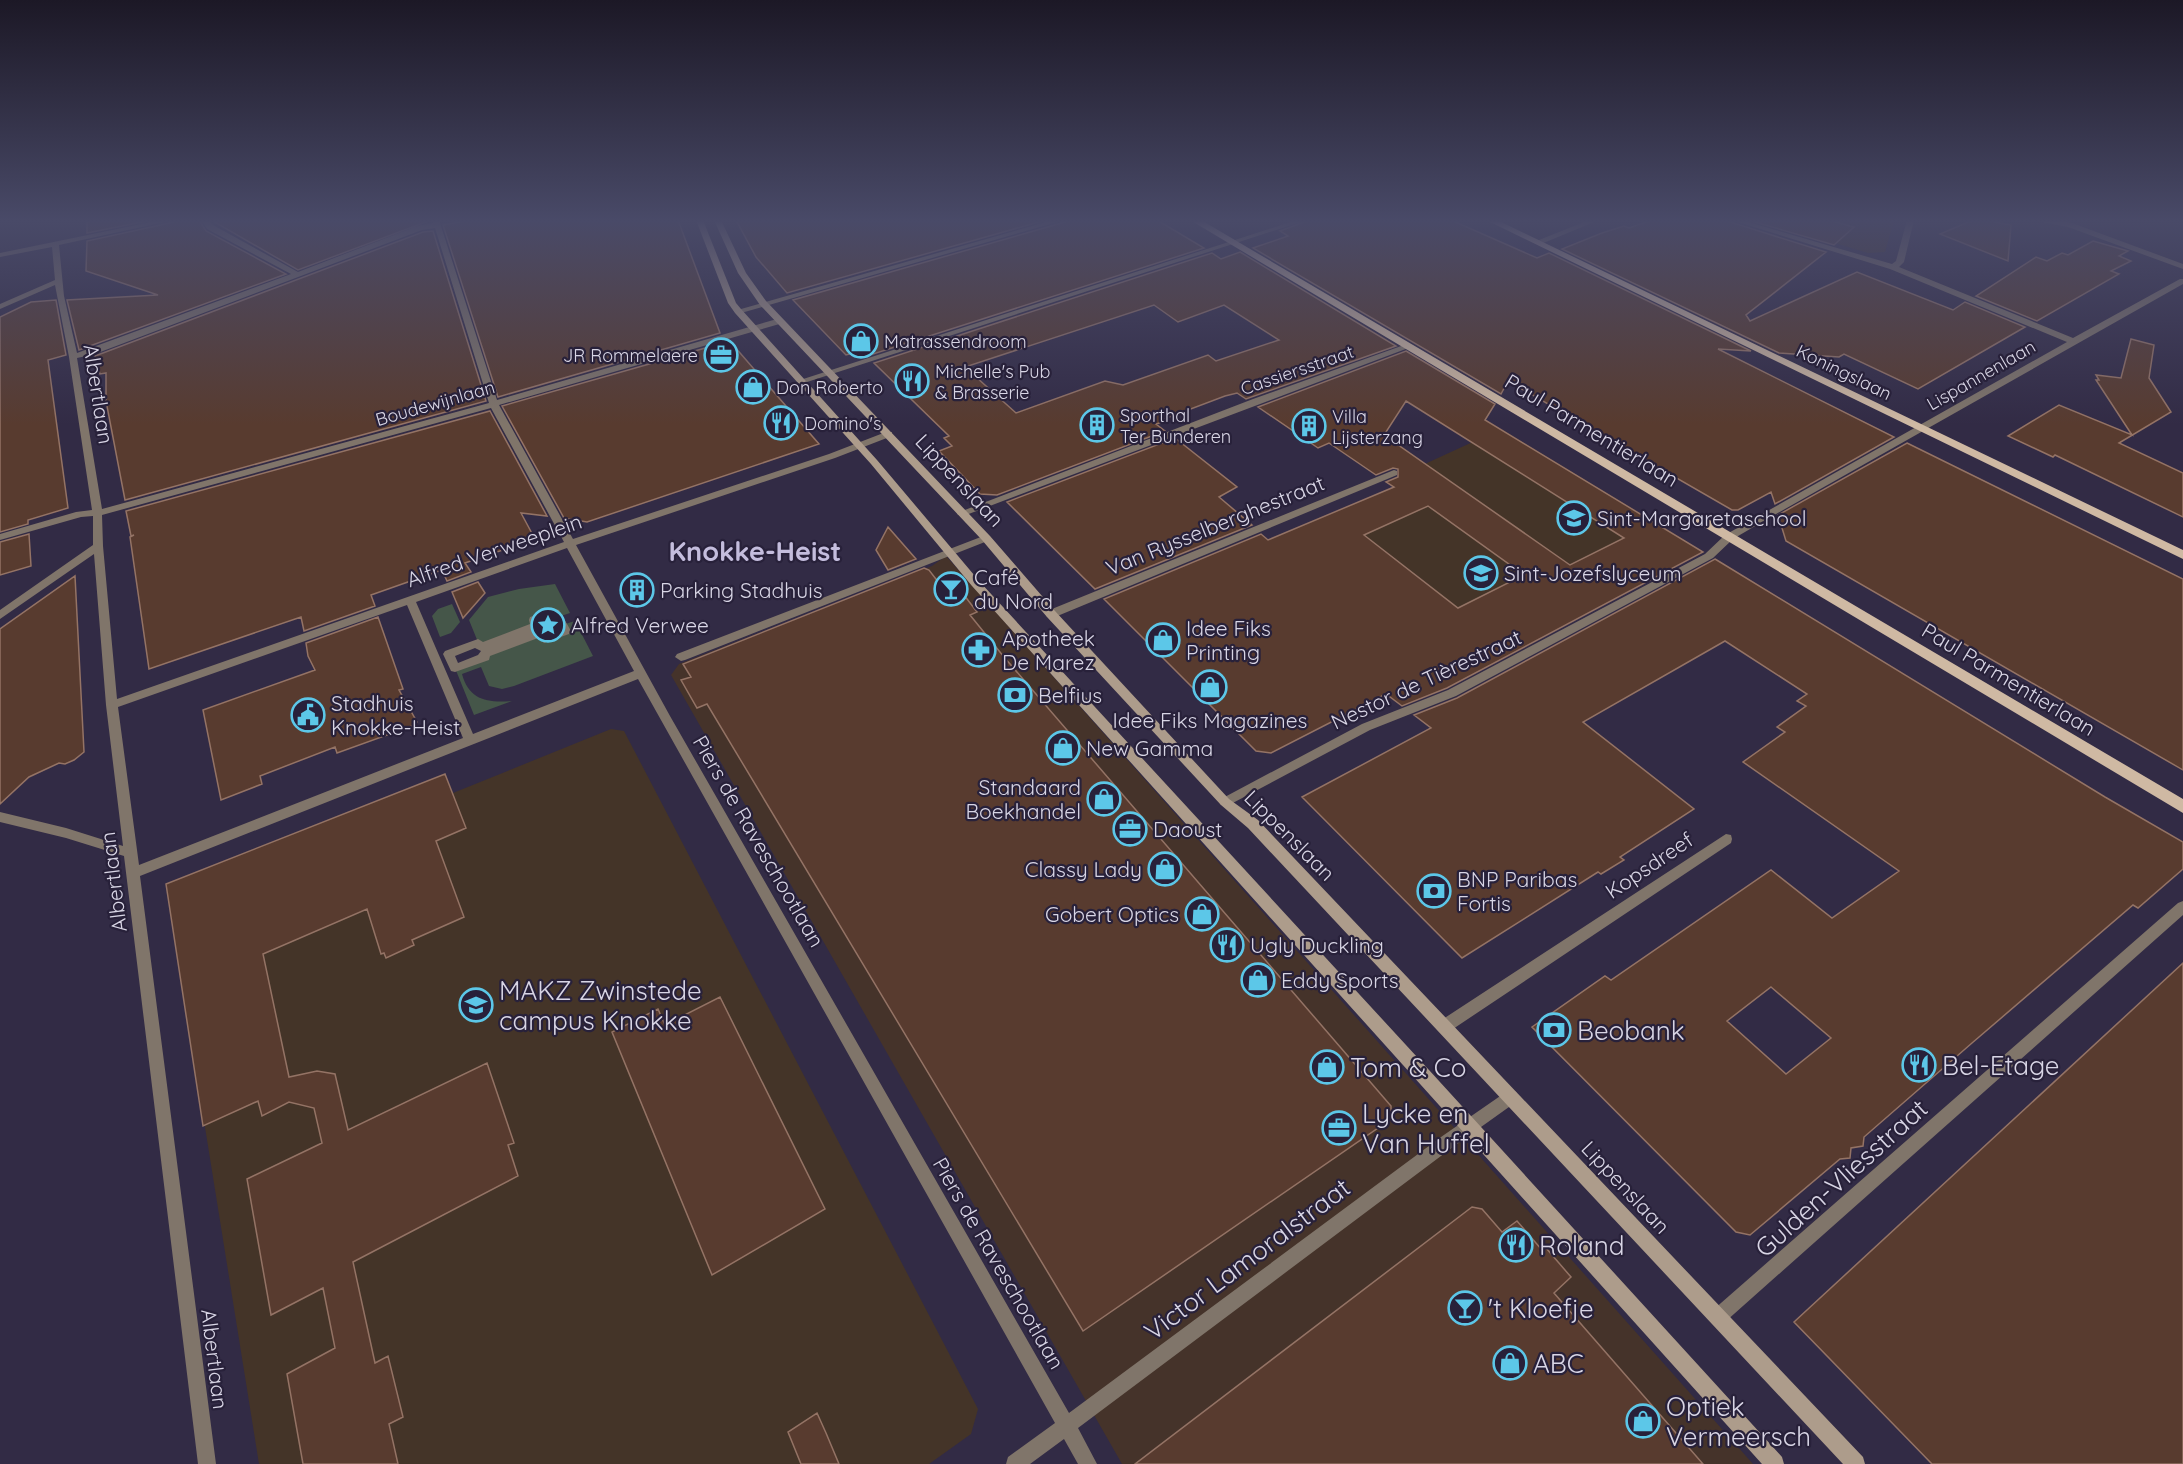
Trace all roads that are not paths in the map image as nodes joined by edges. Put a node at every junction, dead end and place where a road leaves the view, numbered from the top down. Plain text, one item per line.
1 (42, 288) edge
2 (59, 288) edge
3 (262, 288) edge
4 (457, 288) edge
5 (726, 288) edge
6 (753, 288) edge
7 (816, 288) edge
8 (1090, 288) edge
9 (1309, 288) edge
10 (1634, 288) edge
11 (1945, 288) edge
12 (2170, 288) edge
13 (763, 303) junction
14 (0, 308) edge
15 (738, 311) junction
16 (780, 321) junction
17 (753, 328) junction
18 (2073, 341) junction
19 (1407, 347) junction
20 (73, 357) junction
21 (829, 371) junction
22 (801, 381) junction
23 (494, 404) junction
24 (1922, 428) junction
25 (889, 434) junction
26 (859, 446) junction
27 (1394, 473) dead end
28 (98, 513) junction
29 (962, 513) junction
30 (0, 537) edge
31 (1729, 537) junction
32 (986, 538) junction
33 (569, 544) junction
34 (98, 546) junction
35 (948, 553) junction
36 (2183, 555) edge
37 (410, 600) junction
38 (1051, 614) junction
39 (0, 615) edge
40 (681, 657) dead end
41 (452, 661) joint
42 (642, 673) junction
43 (112, 705) junction
44 (470, 741) junction
45 (1226, 802) junction
46 (2183, 807) edge
47 (0, 817) edge
48 (1726, 839) dead end
49 (130, 853) junction
50 (133, 873) junction
51 (2183, 907) edge
52 (1445, 1026) junction
53 (1512, 1097) junction
54 (1469, 1125) junction
55 (1719, 1316) junction
56 (1068, 1426) junction
57 (207, 1464) edge
58 (1015, 1464) edge
59 (1088, 1464) edge
60 (1775, 1464) edge
61 (1856, 1464) edge

1 - 14 street
2 - 20 street, Albertlaan
3 - 20 street
4 - 23 street, Piers de Raveschootlaan
5 - 15 main road
6 - 13 main road, Lippenslaan
7 - 13 street
8 - 21 street
9 - 19 main road, Paul Parmentierlaan
10 - 24 main road, Koningslaan
11 - 18 street
12 - 18 street, Lispannenlaan
13 - 15 street
13 - 16 main road, Lippenslaan
15 - 17 main road
16 - 17 street, Boudewijnlaan
16 - 21 main road, Lippenslaan
17 - 22 main road
17 - 23 street, Boudewijnlaan
18 - 24 street, Lispannenlaan
19 - 29 street, Cassiersstraat
19 - 31 main road, Paul Parmentierlaan
20 - 28 street, Albertlaan
21 - 22 street
21 - 25 main road, Lippenslaan
22 - 26 main road
23 - 28 street, Boudewijnlaan
23 - 33 street, Piers de Raveschootlaan
24 - 31 street, Nestor de Tièrestraat
24 - 36 main road, Koningslaan
25 - 26 street, Alfred Verweeplein
25 - 29 main road, Lippenslaan
26 - 33 street, Alfred Verweeplein
26 - 35 main road
27 - 38 street, Van Rysselberghestraat
28 - 30 street, Boudewijnlaan
28 - 34 street, Albertlaan
29 - 32 main road, Lippenslaan
31 - 45 street, Nestor de Tièrestraat
31 - 46 main road, Paul Parmentierlaan
32 - 35 street
32 - 38 main road, Lippenslaan
33 - 37 street, Alfred Verweeplein
33 - 42 street, Piers de Raveschootlaan
34 - 39 street
34 - 43 street, Albertlaan
35 - 40 street
35 - 54 main road
37 - 43 street, Alfred Verweeplein
37 - 44 street
38 - 45 main road, Lippenslaan
41 - 41 street
42 - 44 street
42 - 56 street, Piers de Raveschootlaan
43 - 49 street, Albertlaan
44 - 50 street
45 - 52 main road, Lippenslaan
47 - 49 street
48 - 52 street, Kopsdreef
49 - 50 street, Albertlaan
50 - 57 street, Albertlaan
51 - 55 street, Gulden-Vliesstraat
52 - 53 main road, Lippenslaan
53 - 54 street, Victor Lamoralstraat
53 - 55 main road, Lippenslaan
54 - 56 street, Victor Lamoralstraat
54 - 60 main road
55 - 61 main road, Lippenslaan
56 - 58 street, Victor Lamoralstraat
56 - 59 street, Piers de Raveschootlaan

